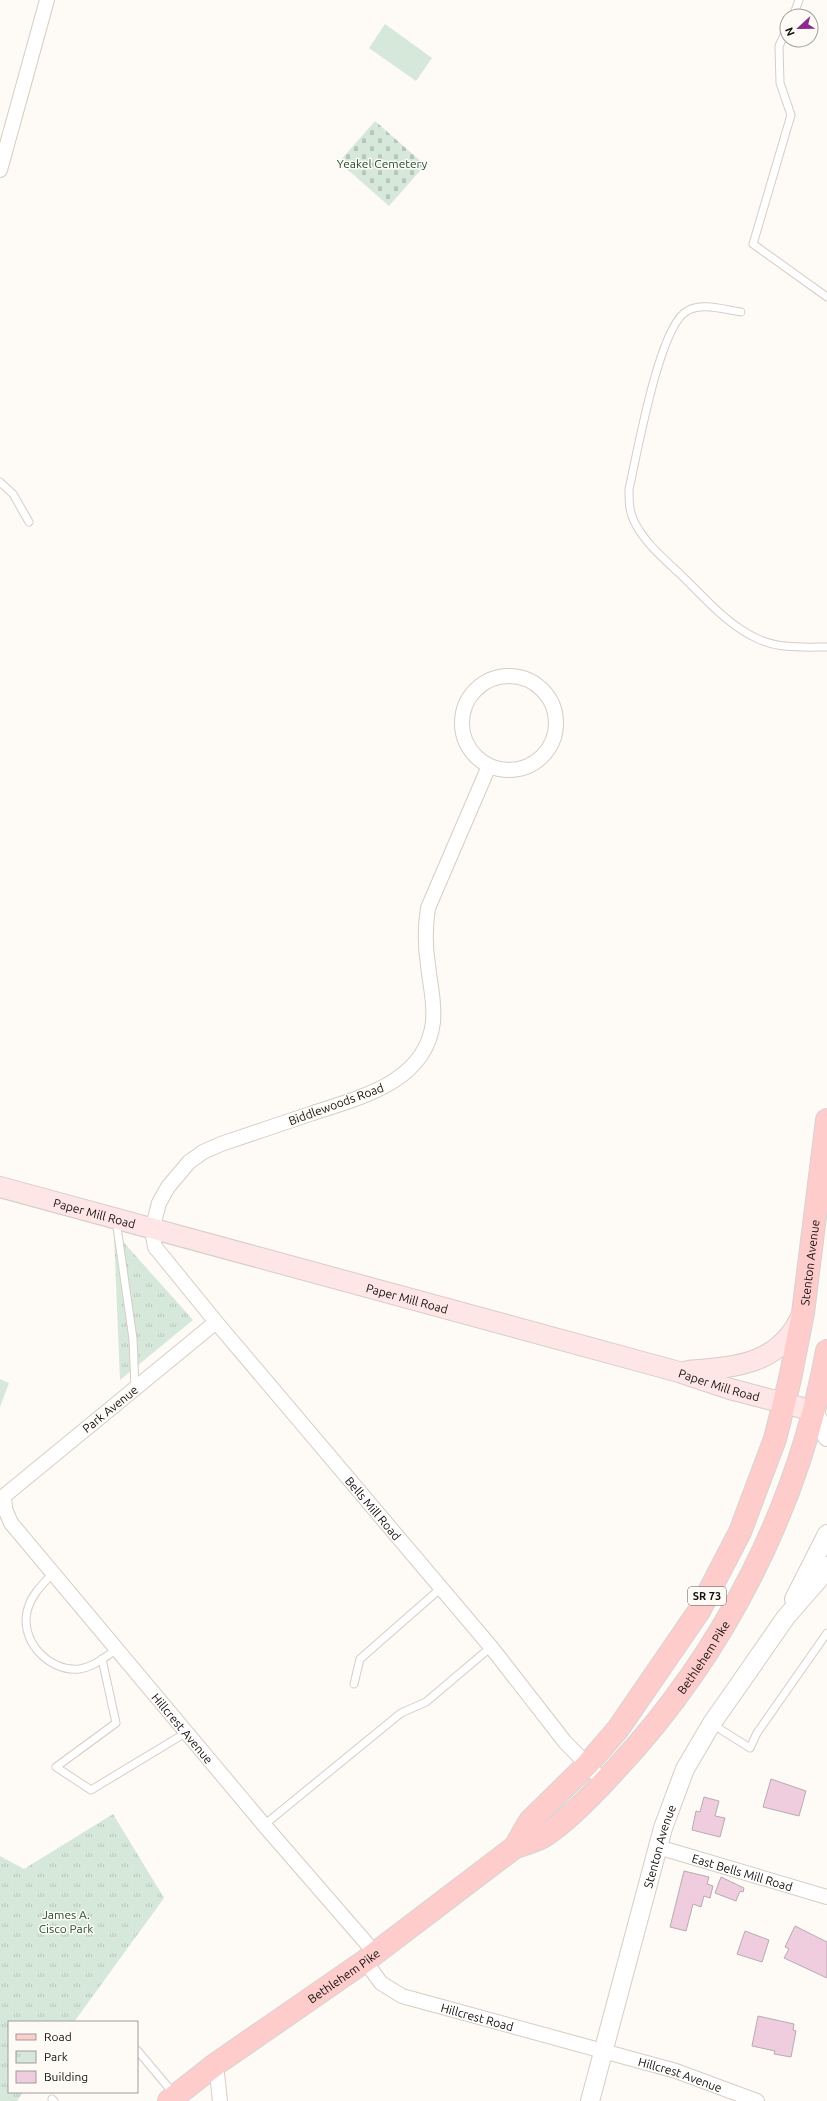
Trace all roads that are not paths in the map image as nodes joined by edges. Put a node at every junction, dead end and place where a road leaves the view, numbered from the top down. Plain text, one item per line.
1 (47, 0) edge
2 (779, 48) edge
3 (0, 170) edge
4 (827, 297) edge
5 (741, 312) dead end
6 (0, 482) edge
7 (29, 522) dead end
8 (827, 647) edge
9 (489, 766) junction
10 (827, 1120) edge
11 (0, 1187) edge
12 (116, 1220) junction
13 (152, 1230) junction
14 (803, 1313) junction
15 (216, 1322) junction
16 (827, 1351) edge
17 (679, 1372) junction
18 (135, 1388) junction
19 (784, 1404) junction
20 (821, 1413) edge
21 (827, 1436) edge
22 (2, 1495) edge
23 (827, 1534) edge
24 (827, 1566) edge
25 (53, 1573) junction
26 (441, 1588) junction
27 (786, 1617) junction
28 (827, 1633) edge
29 (491, 1647) junction
30 (117, 1649) junction
31 (102, 1659) junction
32 (354, 1684) dead end
33 (712, 1723) junction
34 (187, 1732) junction
35 (587, 1764) junction
36 (604, 1782) junction
37 (264, 1825) junction
38 (515, 1847) junction
39 (658, 1847) junction
40 (827, 1897) edge
41 (370, 1957) junction
42 (603, 2050) junction
43 (138, 2051) edge
44 (216, 2064) junction
45 (172, 2098) edge
46 (220, 2101) edge
47 (590, 2101) edge
48 (757, 2101) edge

1 - 3 street
2 - 4 lane
5 - 8 lane
6 - 7 lane
9 - 9 street
9 - 13 street, Biddlewoods Road
10 - 14 main road, Stenton Avenue
11 - 12 main road, Paper Mill Road
12 - 13 main road, Paper Mill Road
12 - 18 lane
13 - 15 street, Bells Mill Road
13 - 17 main road, Paper Mill Road
14 - 17 main road
14 - 19 main road, Stenton Avenue
15 - 18 street, Park Avenue
15 - 26 street, Bells Mill Road
16 - 20 main road
17 - 19 main road, Paper Mill Road
18 - 22 street, Park Avenue
19 - 20 main road, Paper Mill Road
19 - 35 main road, Bethlehem Pike / SR 73
20 - 21 street
20 - 36 main road, Bethlehem Pike
22 - 25 street, Hillcrest Avenue
23 - 27 street, Stenton Avenue
24 - 27 street, Stenton Avenue
25 - 30 street, Hillcrest Avenue
25 - 31 lane
26 - 29 street, Bells Mill Road
26 - 32 lane
27 - 33 street, Stenton Avenue
28 - 33 lane
29 - 35 street, Bells Mill Road
29 - 37 lane
30 - 31 lane
30 - 34 street, Hillcrest Avenue
31 - 34 lane
33 - 39 street, Stenton Avenue
34 - 37 street, Hillcrest Avenue
35 - 36 street, Bells Mill Road
35 - 38 main road, Bethlehem Pike
36 - 38 main road, Bethlehem Pike
37 - 41 street, Hillcrest Avenue
38 - 41 main road, Bethlehem Pike
39 - 40 street, East Bells Mill Road
39 - 42 street, Stenton Avenue
41 - 42 street, Hillcrest Road
41 - 44 main road, Bethlehem Pike
42 - 47 street, Stenton Avenue
42 - 48 street, Hillcrest Avenue
43 - 45 lane
44 - 45 main road, Bethlehem Pike
44 - 46 street

